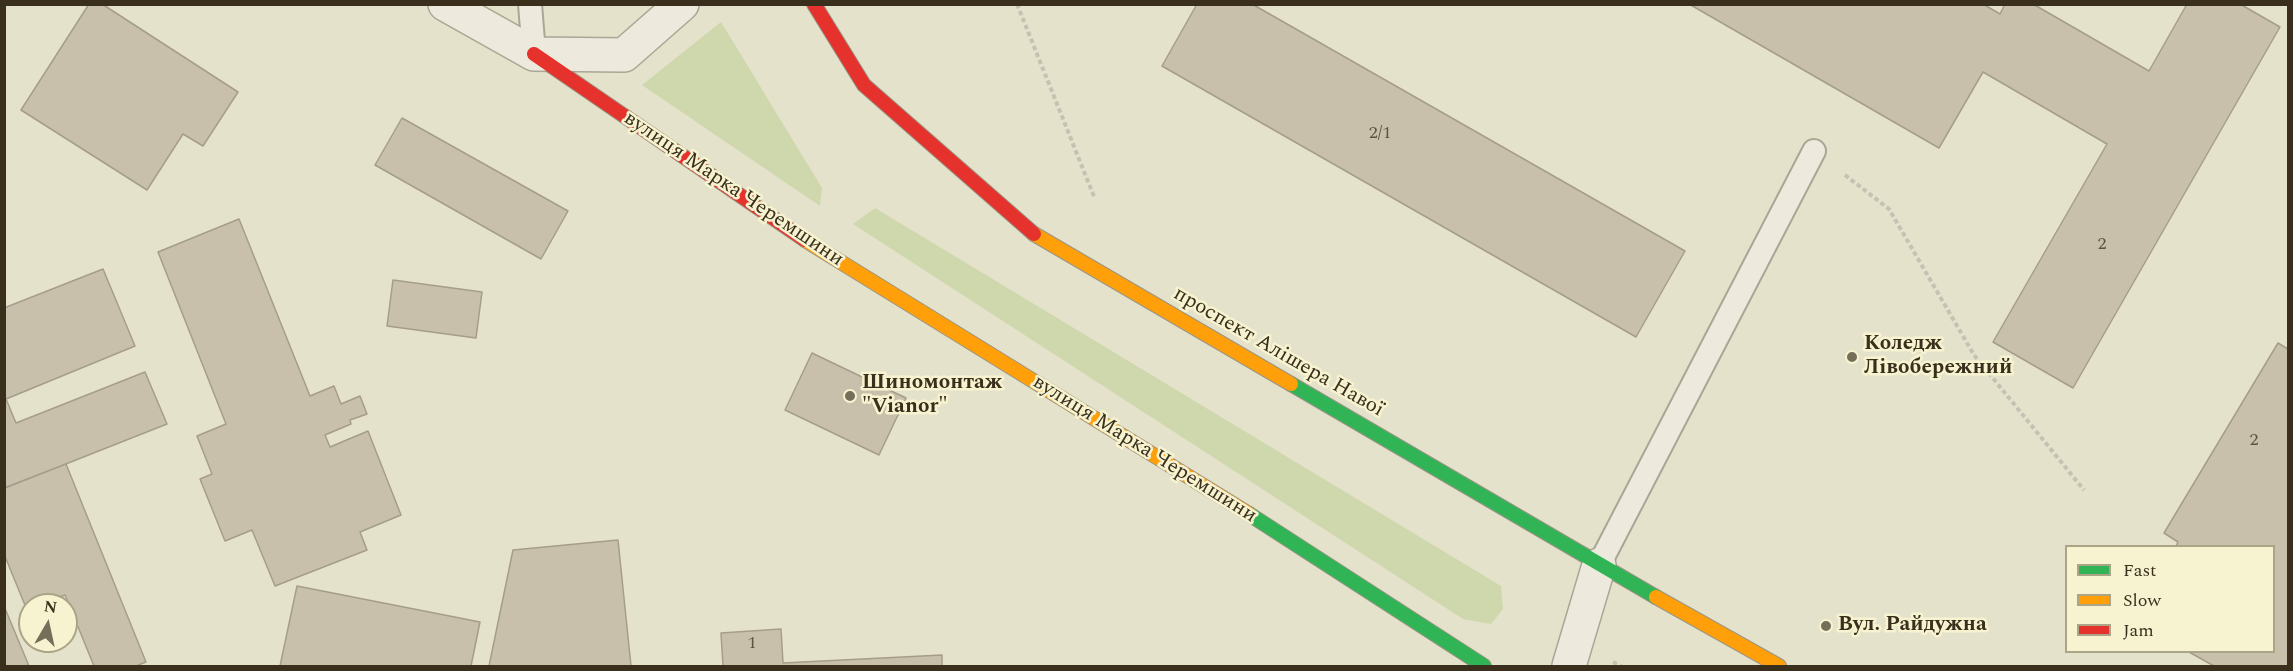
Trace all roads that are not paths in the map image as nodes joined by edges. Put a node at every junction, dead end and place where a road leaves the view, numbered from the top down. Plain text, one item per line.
1 (444, 4) edge
2 (530, 4) edge
3 (682, 4) edge
4 (814, 4) edge
5 (534, 54) junction
6 (1814, 151) road end
7 (1599, 565) junction
8 (1484, 666) edge
9 (1569, 666) edge
10 (1779, 666) edge

1 - 5 street, вулиця Марка Черемшини
2 - 5 lane
3 - 5 street, вулиця Марка Черемшини
4 - 7 street, проспект Алішера Навої
5 - 8 street, вулиця Марка Черемшини
6 - 7 lane
7 - 9 street
7 - 10 street, проспект Алішера Навої

